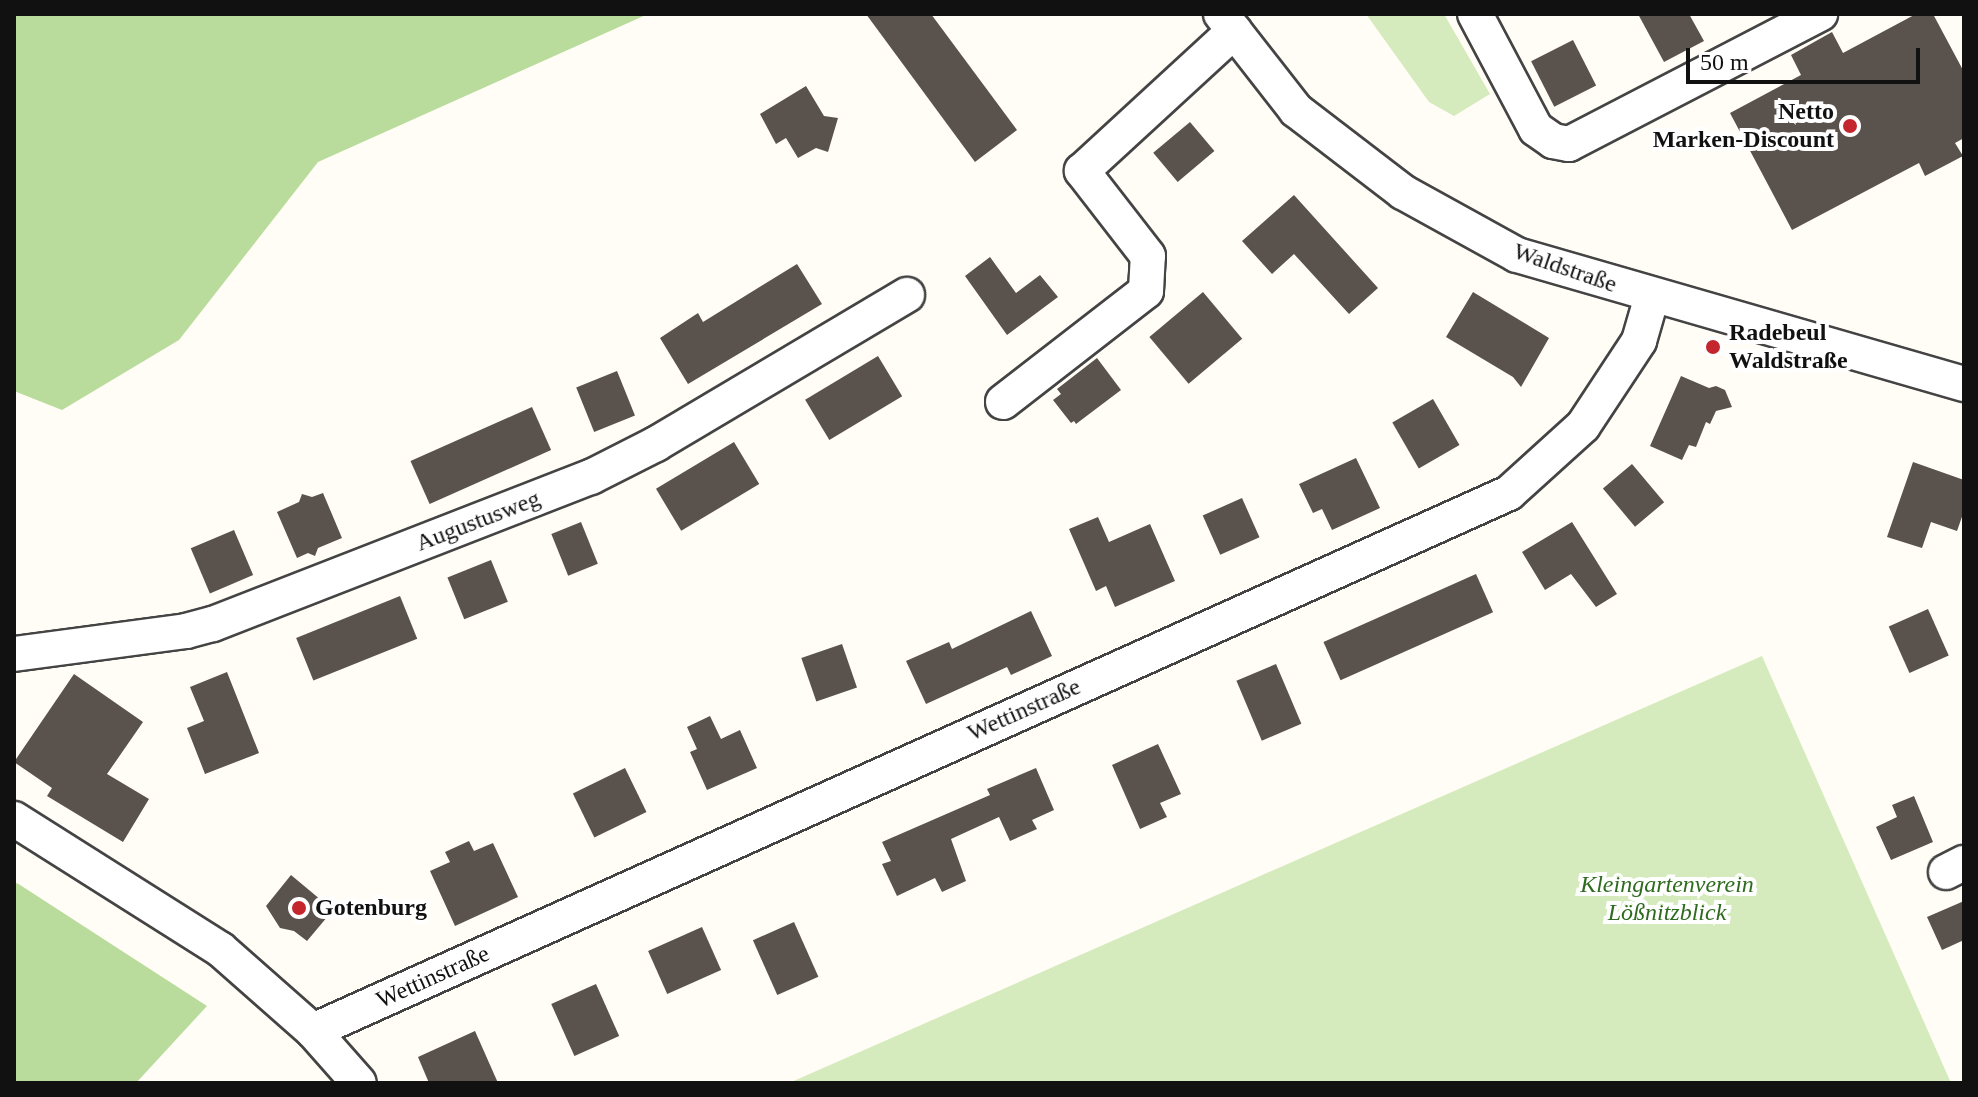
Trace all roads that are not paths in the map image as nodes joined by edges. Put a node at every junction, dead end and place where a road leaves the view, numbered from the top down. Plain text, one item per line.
1 (1475, 14) edge
2 (1820, 14) edge
3 (1228, 22) edge
4 (907, 295) dead end
5 (1652, 296) junction
6 (1964, 384) edge
7 (1003, 402) dead end
8 (14, 654) edge
9 (14, 819) edge
10 (313, 1031) junction
11 (359, 1083) edge

1 - 2 street
3 - 5 street, Waldstraße
3 - 7 street, Waldstraße
4 - 8 street, Augustusweg
5 - 6 street, Waldstraße
5 - 10 street, Wettinstraße
9 - 10 street
10 - 11 street

